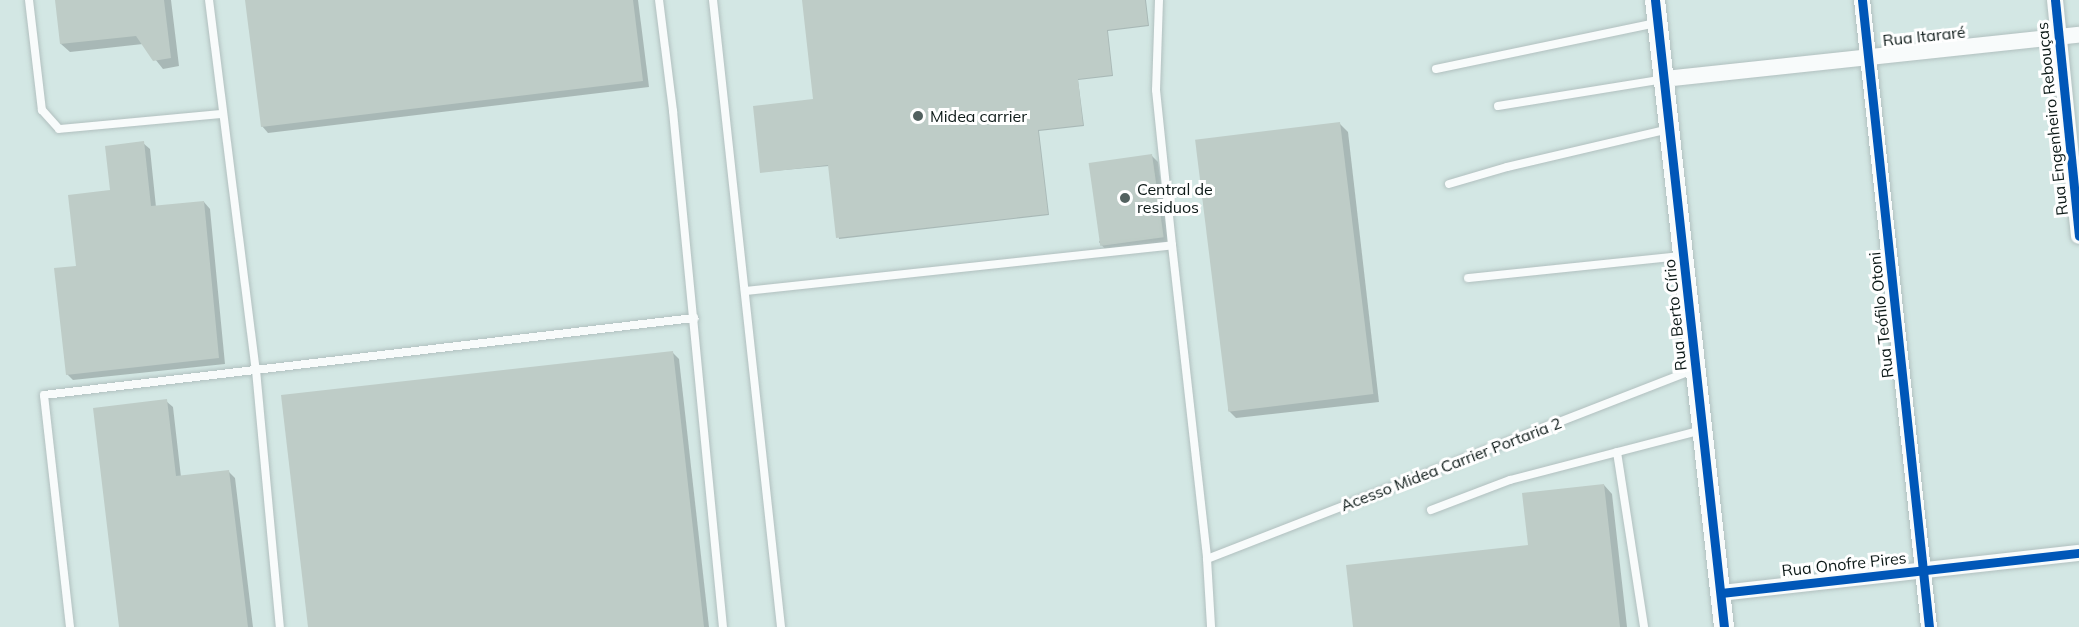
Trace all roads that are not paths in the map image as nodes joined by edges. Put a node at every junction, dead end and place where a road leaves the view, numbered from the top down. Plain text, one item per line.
1 (29, 0) edge
2 (209, 0) edge
3 (659, 0) edge
4 (713, 0) edge
5 (1159, 0) edge
6 (1655, 0) edge
7 (1862, 0) edge
8 (2055, 0) edge
9 (1658, 23) junction
10 (2079, 35) edge
11 (2059, 37) junction
12 (1868, 57) junction
13 (1436, 69) dead end
14 (1664, 79) junction
15 (1498, 106) dead end
16 (222, 114) junction
17 (1669, 129) junction
18 (1449, 184) dead end
19 (2079, 236) edge
20 (1172, 245) junction
21 (1683, 256) junction
22 (1468, 278) dead end
23 (745, 291) junction
24 (694, 318) junction
25 (1696, 369) junction
26 (256, 370) junction
27 (1703, 430) junction
28 (1617, 452) junction
29 (1431, 510) dead end
30 (2079, 553) edge
31 (1207, 559) junction
32 (1923, 570) junction
33 (1721, 593) junction
34 (70, 627) edge
35 (280, 627) edge
36 (723, 627) edge
37 (781, 627) edge
38 (1211, 627) edge
39 (1644, 627) edge
40 (1724, 627) edge
41 (1929, 627) edge

1 - 16 lane
2 - 16 lane
3 - 24 lane
4 - 23 lane
5 - 20 lane
6 - 9 street, Rua Berto Círio
7 - 12 street, Rua Teófilo Otoni
8 - 11 street, Rua Engenheiro Rebouças
9 - 13 lane
9 - 14 street, Rua Berto Círio
10 - 11 street, Rua Itararé
11 - 12 street, Rua Itararé
11 - 19 street, Rua Engenheiro Rebouças
12 - 14 street, Rua Itararé
12 - 32 street, Rua Teófilo Otoni
14 - 15 lane
14 - 17 street, Rua Berto Círio
16 - 26 lane
17 - 18 lane
17 - 21 street, Rua Berto Círio
20 - 23 lane
20 - 31 lane
21 - 22 lane
21 - 25 street, Rua Berto Círio
23 - 37 lane
24 - 26 lane
24 - 36 lane
25 - 27 street, Rua Berto Círio
25 - 31 lane, Acesso Midea Carrier Portaria 2
26 - 34 lane
26 - 35 lane
27 - 28 lane
27 - 33 street, Rua Berto Círio
28 - 29 lane
28 - 39 lane
30 - 32 street, Rua Onofre Pires
31 - 38 lane
32 - 33 street, Rua Onofre Pires
32 - 41 street, Rua Teófilo Otoni
33 - 40 street, Rua Berto Círio

